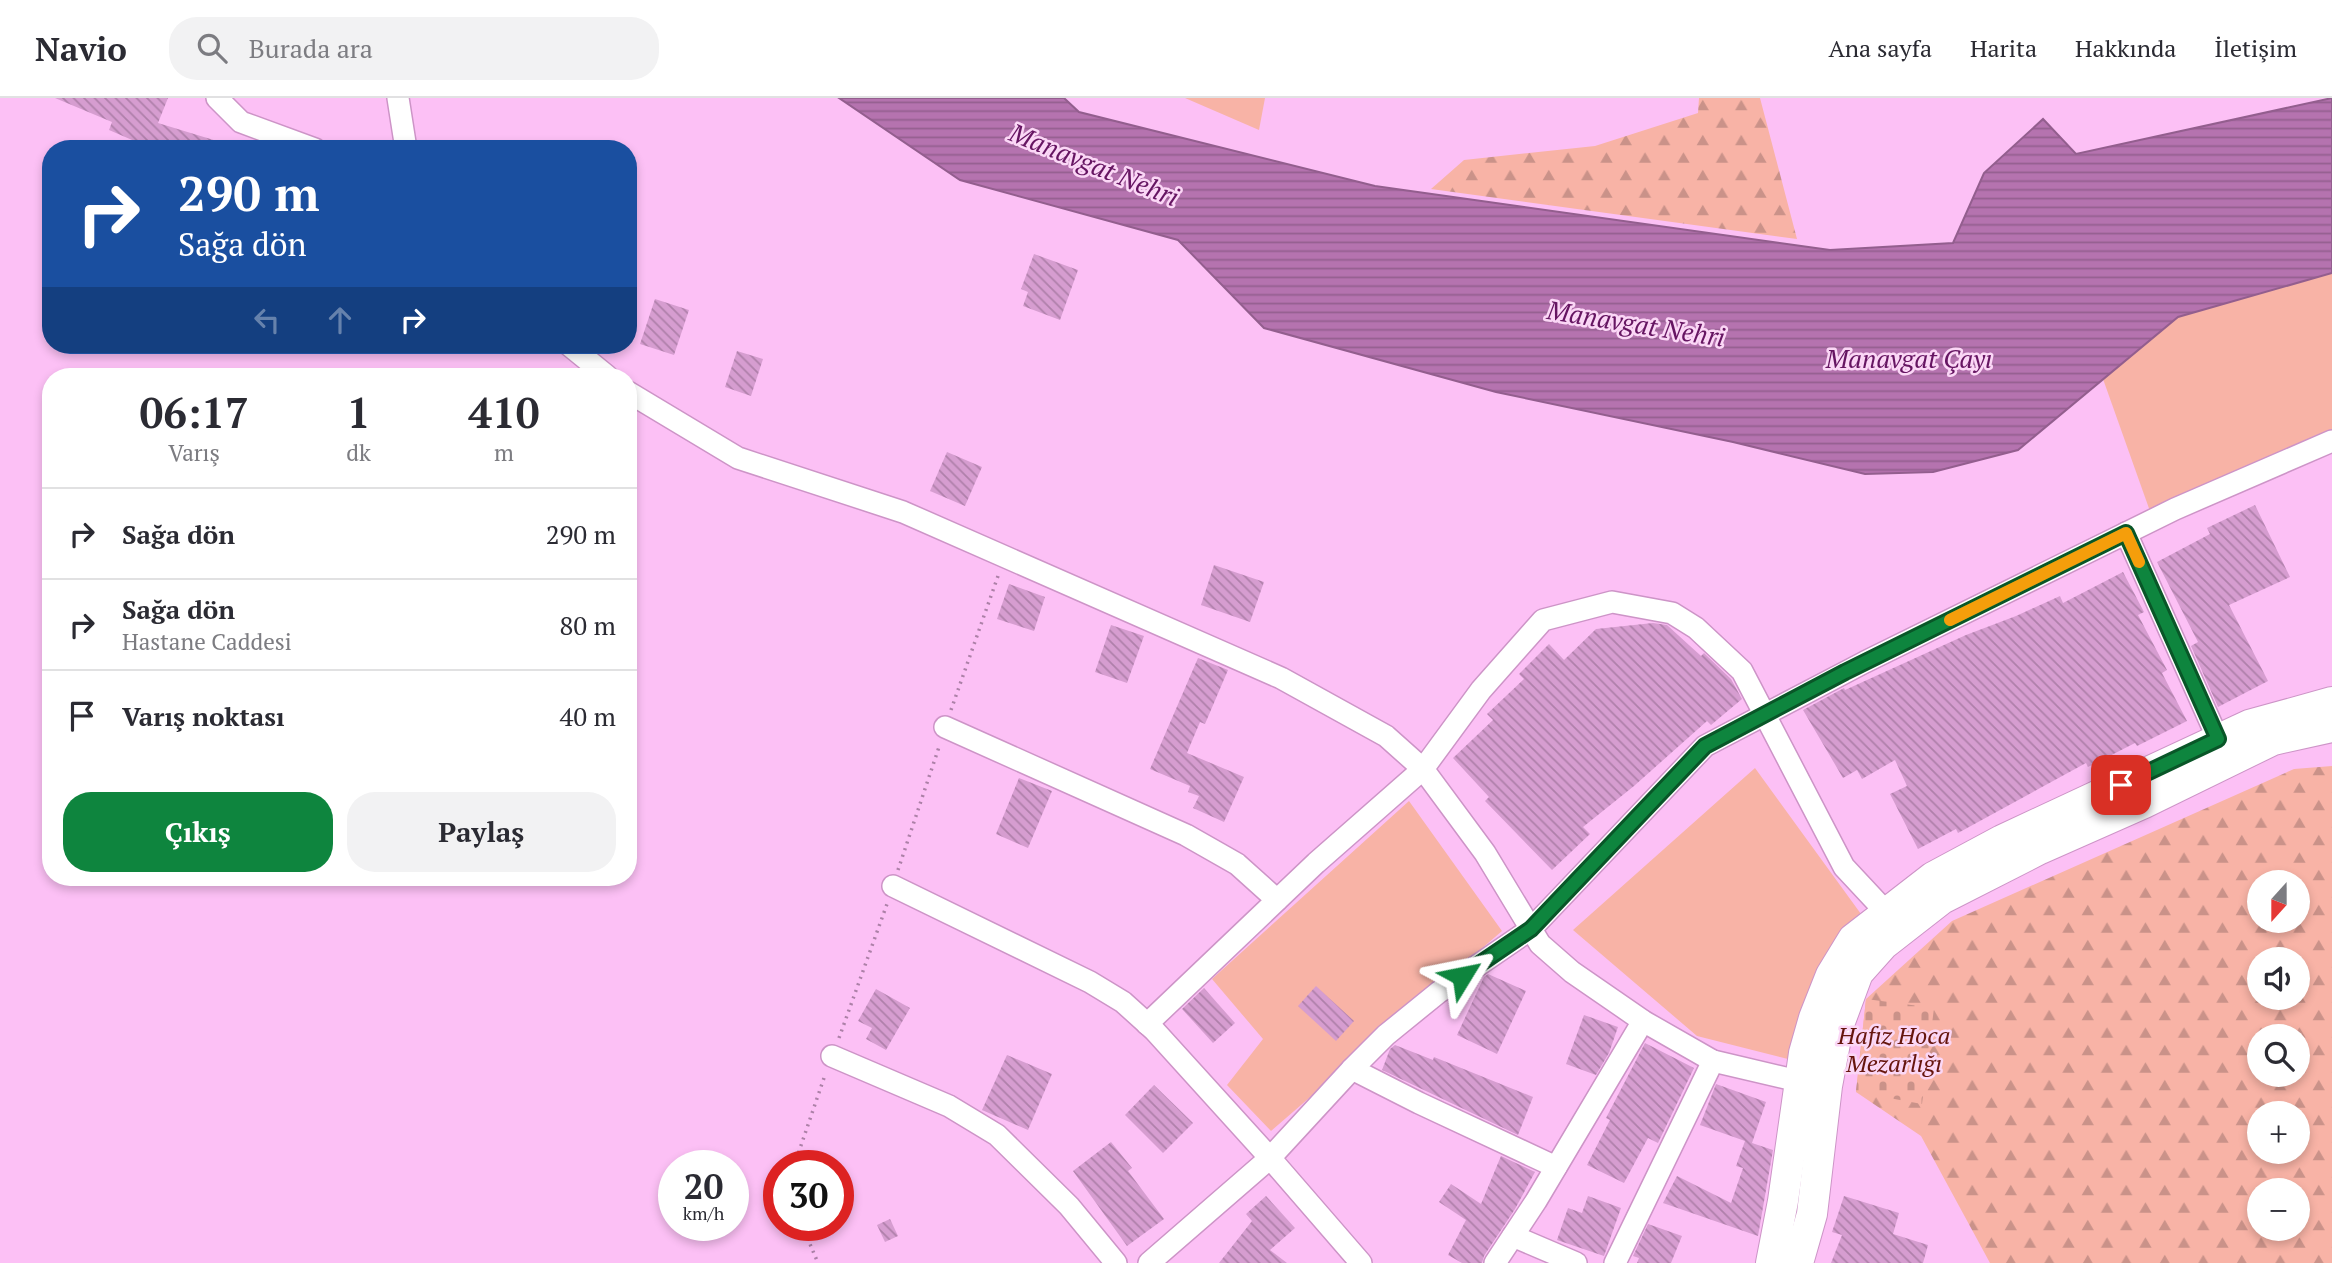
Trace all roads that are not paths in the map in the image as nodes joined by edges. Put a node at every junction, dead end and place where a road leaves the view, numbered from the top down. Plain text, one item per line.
1 (217, 98) edge
2 (398, 98) edge
3 (290, 140) edge
4 (405, 140) edge
5 (580, 354) edge
6 (597, 368) edge
7 (637, 399) edge
8 (2332, 441) edge
9 (2126, 533) junction
10 (2332, 702) edge
11 (1765, 713) junction
12 (945, 727) road end
13 (2332, 727) edge
14 (2218, 739) junction
15 (1423, 769) junction
16 (893, 886) road end
17 (1277, 900) junction
18 (1886, 912) junction
19 (1531, 929) junction
20 (1643, 1021) junction
21 (1147, 1024) junction
22 (832, 1056) road end
23 (1713, 1060) junction
24 (1352, 1069) junction
25 (1813, 1084) junction
26 (1270, 1158) junction
27 (1556, 1167) junction
28 (1513, 1236) junction
29 (1116, 1263) edge
30 (1149, 1263) edge
31 (1361, 1263) edge
32 (1495, 1263) edge
33 (1576, 1263) edge
34 (1615, 1263) edge
35 (1770, 1263) edge
36 (1798, 1263) edge

1 - 3 street
2 - 4 street
5 - 6 street
7 - 15 street
8 - 9 street
9 - 11 street
9 - 14 street
10 - 14 main road
11 - 15 street
11 - 18 street
11 - 19 street
12 - 17 street
13 - 25 main road
14 - 18 main road
15 - 17 street
15 - 19 street
16 - 21 street
17 - 21 street
18 - 25 main road
19 - 20 street
19 - 24 street
20 - 23 street
20 - 27 street
21 - 26 street
22 - 29 street
23 - 25 street
23 - 34 street
24 - 26 street
24 - 27 street
25 - 35 main road
25 - 36 main road
26 - 30 street
26 - 31 street
27 - 28 street
28 - 32 street
28 - 33 street

